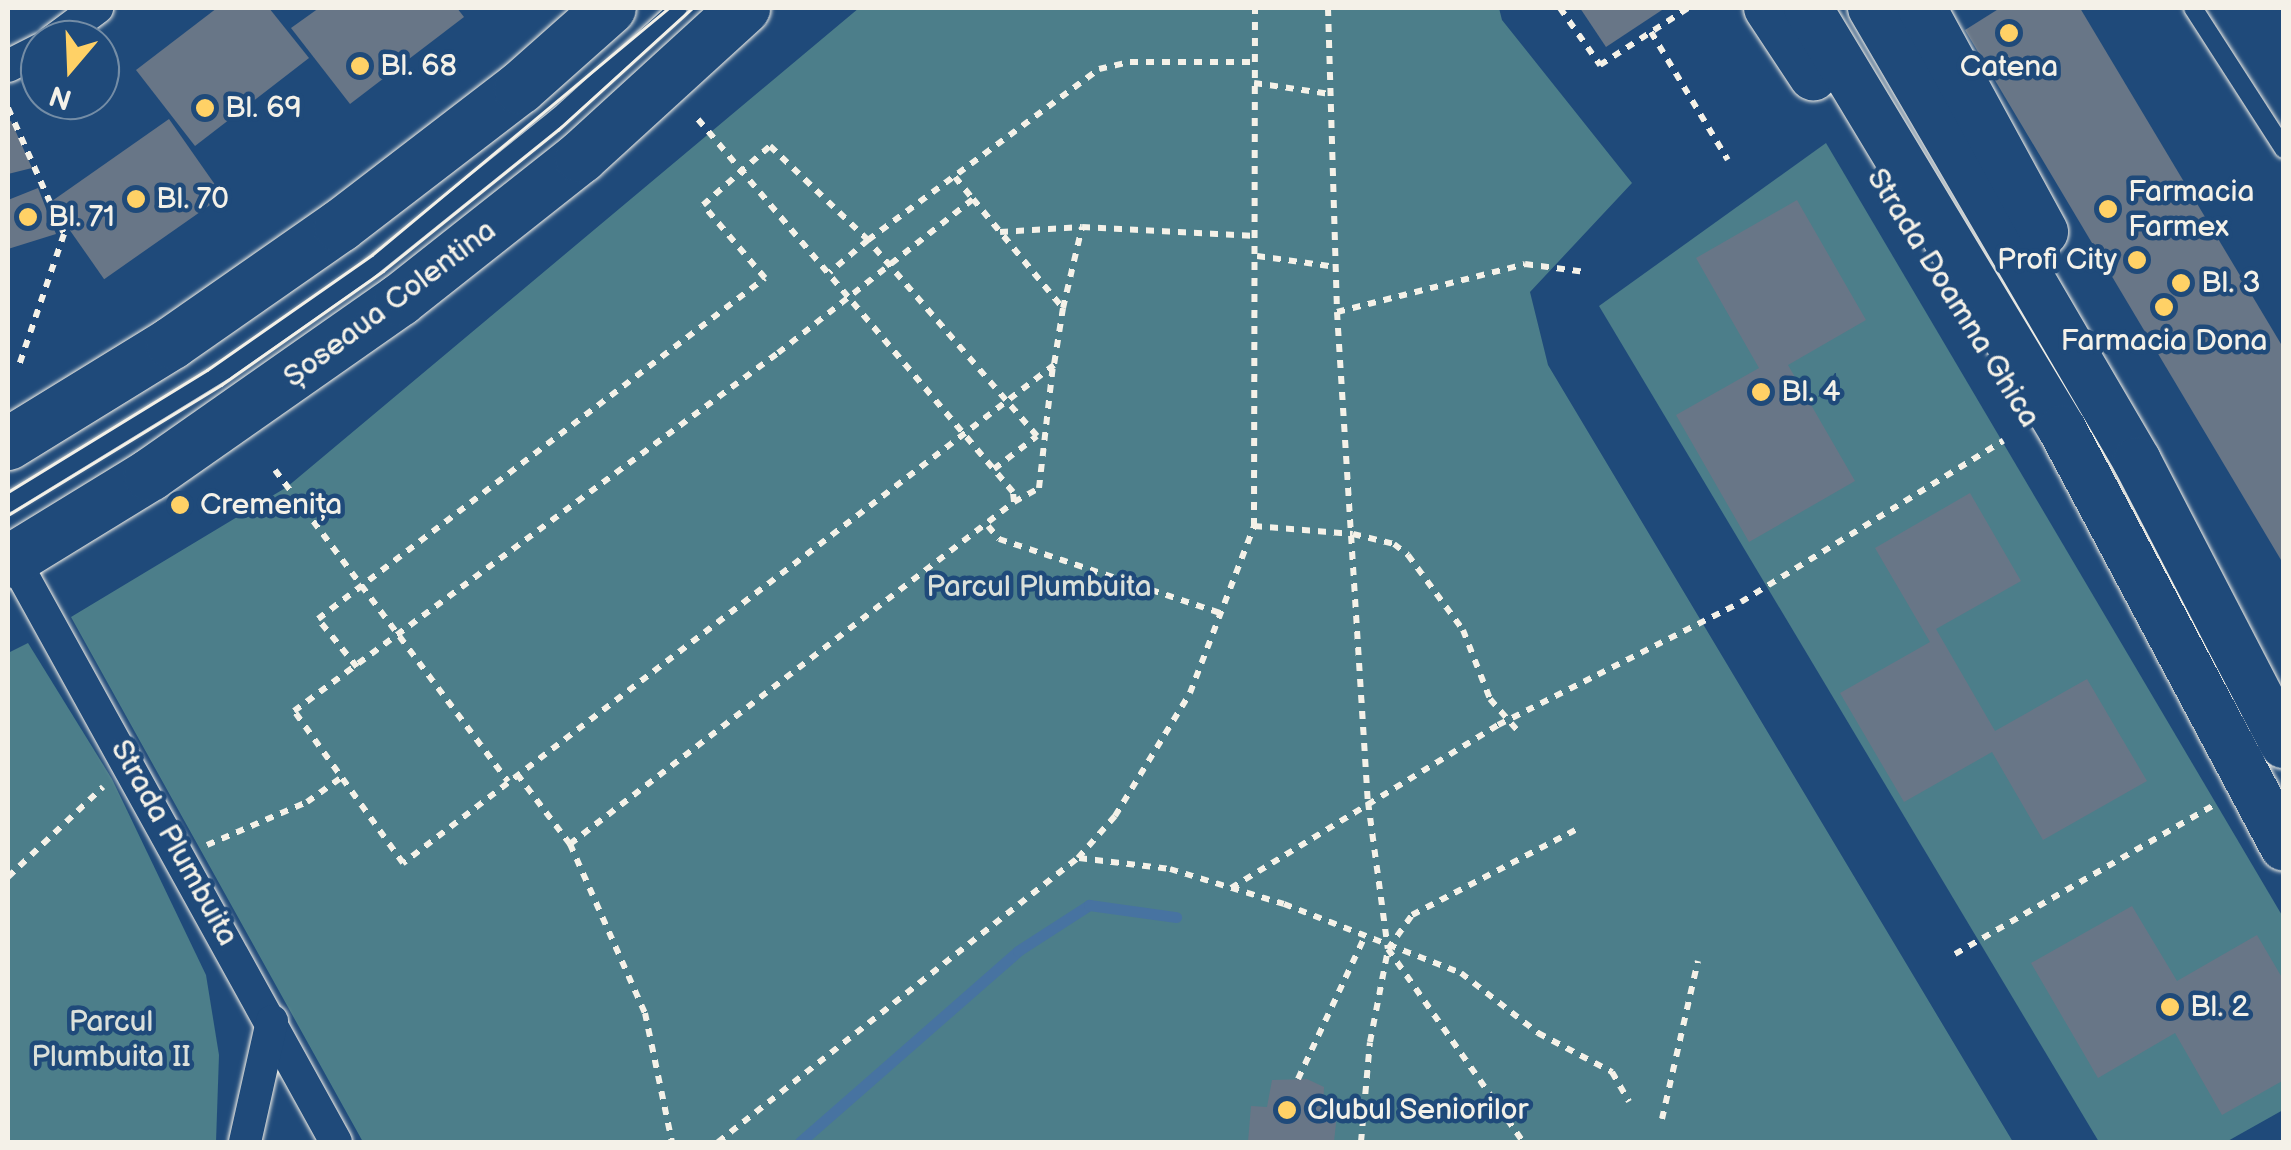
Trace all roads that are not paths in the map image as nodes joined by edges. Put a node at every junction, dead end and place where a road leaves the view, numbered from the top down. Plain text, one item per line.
1 (610, 8) edge
2 (678, 8) edge
3 (744, 8) edge
4 (1768, 8) edge
5 (1808, 8) edge
6 (1872, 8) edge
7 (1922, 8) edge
8 (2193, 8) edge
9 (2284, 148) edge
10 (8, 444) edge
11 (2137, 460) junction
12 (8, 503) edge
13 (10, 560) edge
14 (2146, 581) junction
15 (2284, 744) edge
16 (2284, 847) edge
17 (272, 1022) junction
18 (245, 1142) edge
19 (336, 1142) edge

1 - 10 main road
2 - 12 lane
3 - 13 main road, Șoseaua Colentina
4 - 14 main road, Strada Doamna Ghica
5 - 14 main road, Strada Doamna Ghica
6 - 11 main road
7 - 11 main road
8 - 9 lane
11 - 15 main road
13 - 17 street, Strada Plumbuita
14 - 16 main road, Strada Doamna Ghica
17 - 18 street
17 - 19 street, Strada Plumbuita

